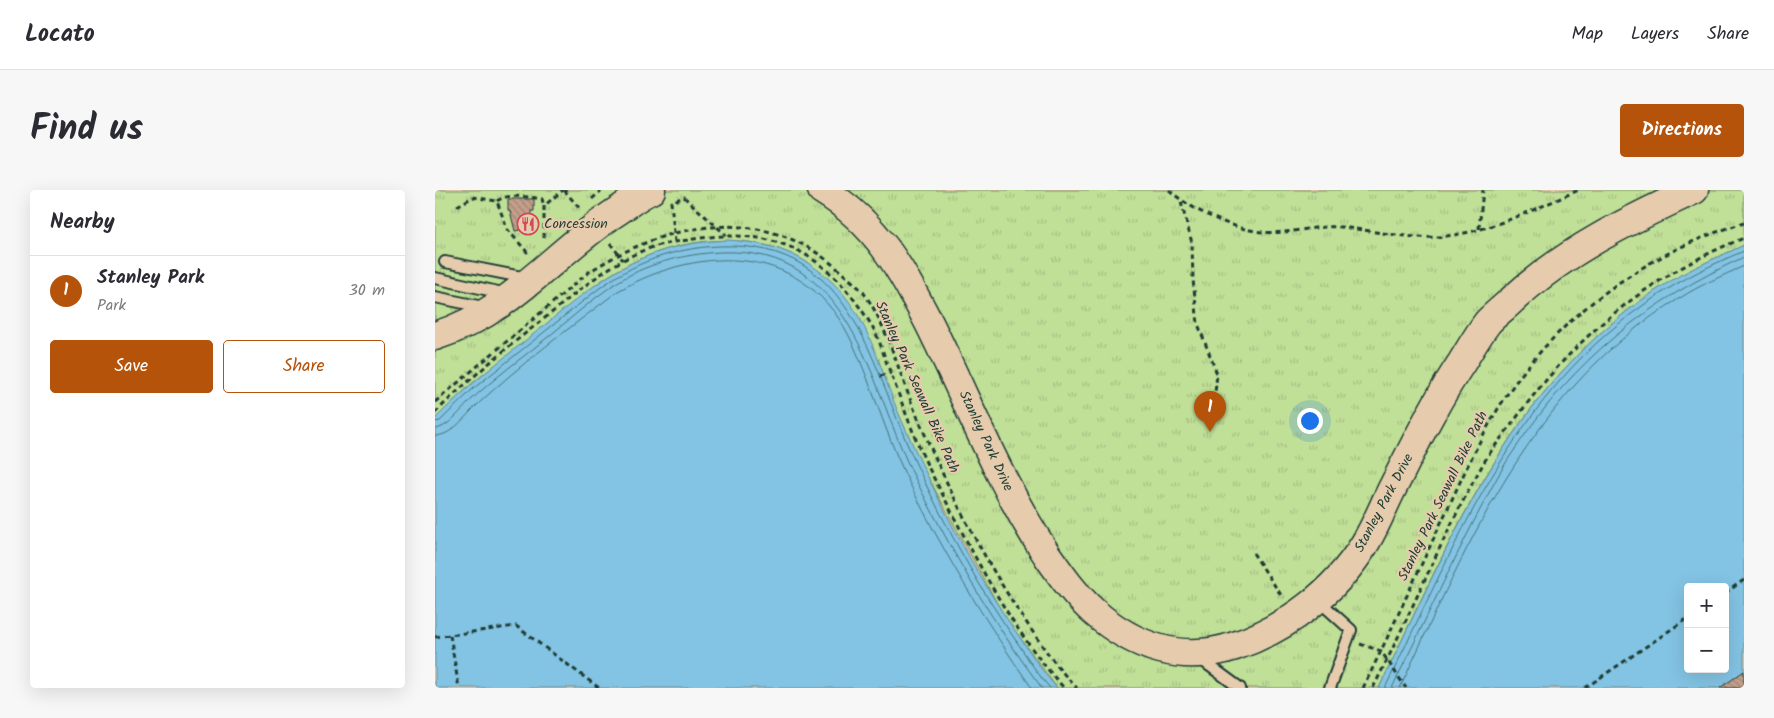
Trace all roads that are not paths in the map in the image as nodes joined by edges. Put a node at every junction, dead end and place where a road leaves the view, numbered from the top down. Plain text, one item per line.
1 (651, 190) edge
2 (822, 190) edge
3 (1694, 190) edge
4 (445, 262) dead end
5 (435, 278) edge
6 (514, 295) junction
7 (435, 297) edge
8 (435, 336) edge
9 (1317, 599) junction
10 (1194, 655) junction
11 (1240, 688) edge
12 (1329, 688) edge

1 - 6 street
2 - 10 street, Stanley Park Drive
3 - 9 street, Stanley Park Drive
4 - 6 lane
5 - 6 lane
6 - 7 lane
6 - 8 street
9 - 10 street, Stanley Park Drive
9 - 12 lane
10 - 11 lane

